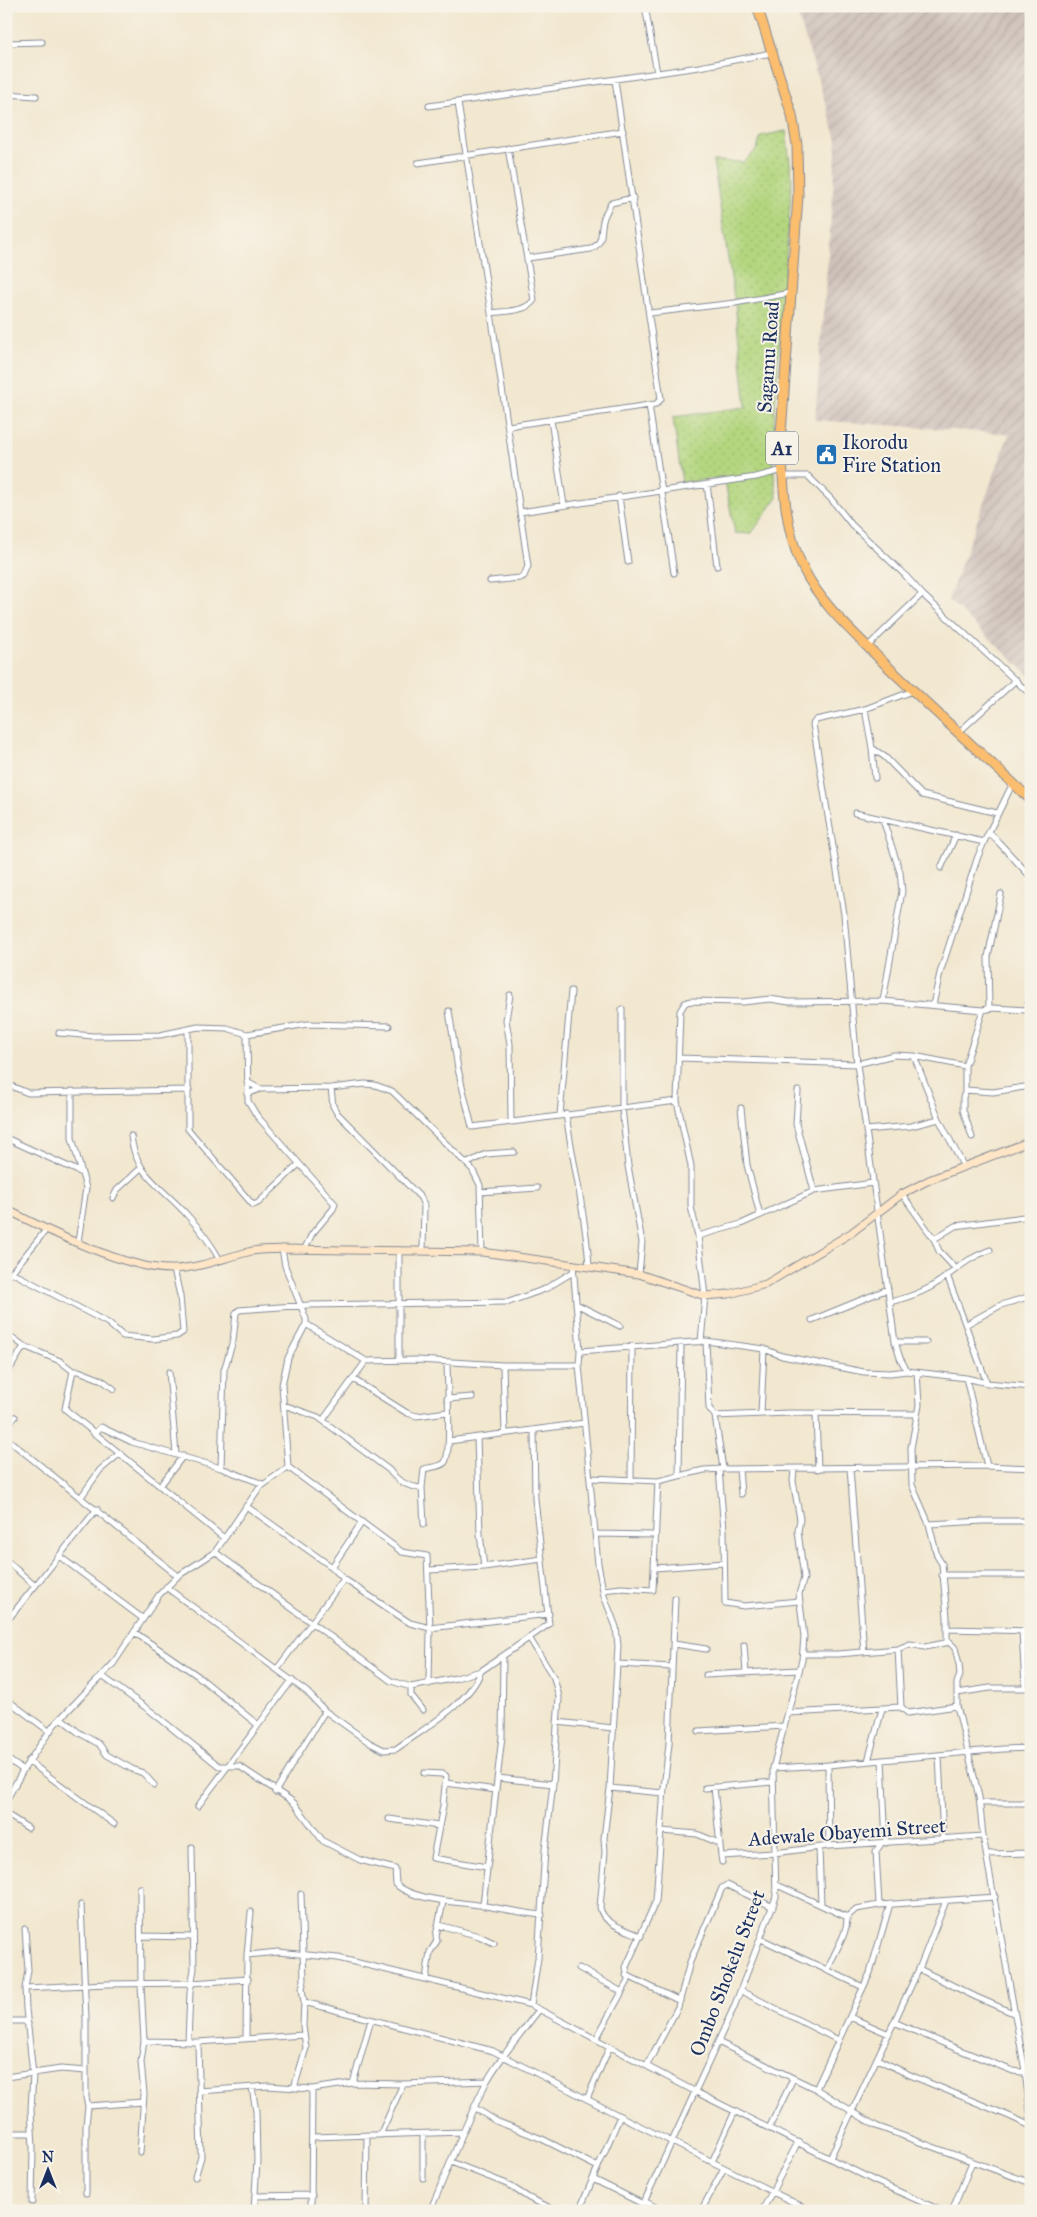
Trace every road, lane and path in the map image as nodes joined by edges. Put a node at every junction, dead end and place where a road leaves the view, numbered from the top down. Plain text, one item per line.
1 (645, 6) edge
2 (757, 6) edge
3 (42, 42) dead end
4 (6, 43) edge
5 (771, 53) junction
6 (657, 73) junction
7 (615, 80) junction
8 (6, 94) edge
9 (36, 96) dead end
10 (458, 102) junction
11 (429, 106) dead end
12 (623, 132) junction
13 (508, 148) junction
14 (466, 155) junction
15 (418, 163) dead end
16 (632, 198) junction
17 (528, 258) junction
18 (790, 293) junction
19 (650, 313) junction
20 (492, 314) junction
21 (649, 405) junction
22 (551, 420) junction
23 (508, 426) junction
24 (783, 473) junction
25 (706, 484) junction
26 (662, 490) junction
27 (619, 496) junction
28 (564, 505) junction
29 (520, 512) junction
30 (628, 562) dead end
31 (717, 566) dead end
32 (674, 573) dead end
33 (490, 581) dead end
34 (922, 594) junction
35 (867, 647) junction
36 (1016, 680) junction
37 (913, 691) junction
38 (1031, 695) edge
39 (865, 709) junction
40 (958, 733) junction
41 (872, 748) junction
42 (875, 778) dead end
43 (1013, 783) junction
44 (1031, 800) edge
45 (855, 813) dead end
46 (997, 813) junction
47 (883, 820) junction
48 (989, 832) junction
49 (956, 835) junction
50 (984, 842) junction
51 (941, 868) dead end
52 (1031, 877) edge
53 (1001, 894) dead end
54 (571, 991) dead end
55 (510, 995) dead end
56 (1031, 995) edge
57 (852, 1000) junction
58 (884, 1001) junction
59 (933, 1005) junction
60 (622, 1009) dead end
61 (986, 1010) junction
62 (450, 1011) dead end
63 (1028, 1011) edge
64 (389, 1026) dead end
65 (188, 1029) junction
66 (59, 1034) dead end
67 (247, 1034) junction
68 (914, 1056) junction
69 (679, 1058) junction
70 (857, 1064) junction
71 (965, 1066) junction
72 (247, 1082) junction
73 (6, 1084) edge
74 (1031, 1086) edge
75 (331, 1088) junction
76 (189, 1090) junction
77 (260, 1090) junction
78 (798, 1090) dead end
79 (965, 1090) junction
80 (72, 1091) junction
81 (247, 1094) junction
82 (677, 1101) junction
83 (622, 1107) junction
84 (741, 1108) dead end
85 (566, 1114) junction
86 (560, 1115) junction
87 (939, 1118) junction
88 (511, 1121) junction
89 (866, 1130) junction
90 (131, 1136) dead end
91 (972, 1137) dead end
92 (6, 1138) edge
93 (1031, 1142) edge
94 (514, 1152) dead end
95 (468, 1163) junction
96 (299, 1164) junction
97 (964, 1167) junction
98 (141, 1168) junction
99 (80, 1172) junction
100 (873, 1183) junction
101 (537, 1188) dead end
102 (814, 1190) junction
103 (480, 1192) junction
104 (902, 1194) junction
105 (113, 1198) dead end
106 (6, 1209) edge
107 (878, 1214) junction
108 (760, 1215) junction
109 (1031, 1216) edge
110 (46, 1230) junction
111 (698, 1236) junction
112 (934, 1239) junction
113 (78, 1242) junction
114 (282, 1248) junction
115 (305, 1248) junction
116 (399, 1250) junction
117 (424, 1250) junction
118 (990, 1250) dead end
119 (482, 1252) junction
120 (220, 1260) junction
121 (573, 1264) junction
122 (589, 1266) junction
123 (955, 1268) junction
124 (174, 1269) junction
125 (573, 1272) junction
126 (9, 1273) edge
127 (639, 1274) junction
128 (947, 1275) junction
129 (6, 1279) edge
130 (888, 1289) junction
131 (705, 1296) junction
132 (1031, 1296) edge
133 (890, 1302) junction
134 (398, 1303) junction
135 (576, 1304) junction
136 (302, 1306) junction
137 (812, 1320) dead end
138 (306, 1324) junction
139 (967, 1324) junction
140 (620, 1326) dead end
141 (6, 1333) edge
142 (703, 1342) junction
143 (895, 1342) junction
144 (926, 1342) dead end
145 (681, 1343) junction
146 (24, 1346) junction
147 (632, 1346) junction
148 (764, 1349) junction
149 (580, 1351) junction
150 (366, 1361) junction
151 (399, 1362) junction
152 (447, 1362) junction
153 (503, 1365) junction
154 (579, 1365) junction
155 (907, 1370) junction
156 (74, 1371) junction
157 (169, 1372) dead end
158 (917, 1372) junction
159 (6, 1375) edge
160 (966, 1378) junction
161 (353, 1379) junction
162 (986, 1383) junction
163 (1031, 1387) edge
164 (114, 1390) dead end
165 (472, 1396) dead end
166 (447, 1398) junction
167 (284, 1405) junction
168 (447, 1412) junction
169 (761, 1414) junction
170 (816, 1414) junction
171 (917, 1414) junction
172 (715, 1416) junction
173 (15, 1417) dead end
174 (323, 1420) junction
175 (584, 1423) junction
176 (6, 1427) edge
177 (534, 1430) junction
178 (505, 1433) junction
179 (94, 1434) junction
180 (477, 1437) junction
181 (6, 1438) edge
182 (449, 1441) junction
183 (119, 1454) junction
184 (176, 1454) junction
185 (183, 1456) junction
186 (987, 1466) junction
187 (288, 1467) junction
188 (912, 1467) junction
189 (221, 1468) junction
190 (850, 1468) junction
191 (1031, 1468) edge
192 (721, 1469) junction
193 (739, 1469) junction
194 (794, 1469) junction
195 (818, 1469) junction
196 (679, 1476) junction
197 (591, 1478) junction
198 (631, 1480) junction
199 (658, 1482) junction
200 (263, 1484) junction
201 (160, 1486) junction
202 (422, 1488) junction
203 (741, 1494) dead end
204 (82, 1497) junction
205 (246, 1506) junction
206 (97, 1509) junction
207 (1031, 1521) edge
208 (362, 1522) junction
209 (424, 1524) dead end
210 (929, 1524) junction
211 (596, 1534) junction
212 (654, 1535) junction
213 (224, 1538) junction
214 (215, 1552) junction
215 (59, 1556) junction
216 (542, 1558) junction
217 (6, 1560) edge
218 (724, 1563) junction
219 (332, 1566) junction
220 (484, 1567) junction
221 (654, 1568) junction
222 (429, 1570) junction
223 (942, 1575) junction
224 (178, 1576) junction
225 (1031, 1576) edge
226 (344, 1579) junction
227 (35, 1586) junction
228 (166, 1587) junction
229 (603, 1590) junction
230 (675, 1598) dead end
231 (799, 1602) junction
232 (549, 1614) junction
233 (142, 1618) junction
234 (6, 1622) edge
235 (312, 1623) junction
236 (430, 1628) junction
237 (947, 1628) junction
238 (1022, 1631) junction
239 (1031, 1631) edge
240 (134, 1632) junction
241 (530, 1639) junction
242 (950, 1642) junction
243 (674, 1644) junction
244 (744, 1644) dead end
245 (706, 1649) dead end
246 (898, 1649) junction
247 (864, 1652) junction
248 (804, 1654) junction
249 (503, 1656) junction
250 (618, 1664) junction
251 (672, 1667) junction
252 (277, 1669) junction
253 (799, 1670) junction
254 (481, 1671) junction
255 (746, 1673) junction
256 (706, 1675) dead end
257 (102, 1676) junction
258 (292, 1680) junction
259 (429, 1684) junction
260 (411, 1687) junction
261 (1028, 1688) edge
262 (957, 1693) junction
263 (6, 1699) edge
264 (957, 1706) junction
265 (900, 1707) junction
266 (882, 1709) junction
267 (423, 1710) dead end
268 (325, 1711) junction
269 (788, 1713) junction
270 (61, 1718) junction
271 (557, 1722) junction
272 (258, 1725) junction
273 (784, 1726) junction
274 (612, 1728) junction
275 (699, 1731) dead end
276 (50, 1732) junction
277 (1031, 1748) edge
278 (968, 1752) junction
279 (939, 1756) junction
280 (6, 1758) edge
281 (882, 1760) junction
282 (868, 1761) junction
283 (28, 1762) junction
284 (228, 1765) junction
285 (828, 1765) junction
286 (773, 1768) junction
287 (23, 1770) junction
288 (424, 1773) dead end
289 (498, 1778) junction
290 (773, 1782) junction
291 (446, 1783) junction
292 (553, 1784) junction
293 (154, 1786) dead end
294 (714, 1786) junction
295 (610, 1788) junction
296 (705, 1788) dead end
297 (496, 1790) junction
298 (275, 1792) junction
299 (663, 1793) junction
300 (6, 1801) edge
301 (980, 1803) junction
302 (1031, 1803) edge
303 (198, 1806) dead end
304 (6, 1814) edge
305 (389, 1819) dead end
306 (114, 1824) dead end
307 (439, 1826) junction
308 (28, 1828) dead end
309 (661, 1831) junction
310 (983, 1836) junction
311 (943, 1839) junction
312 (719, 1843) junction
313 (883, 1843) junction
314 (869, 1844) junction
315 (829, 1846) junction
316 (192, 1847) dead end
317 (819, 1848) junction
318 (876, 1851) junction
319 (774, 1853) junction
320 (1031, 1853) edge
321 (986, 1854) junction
322 (721, 1856) junction
323 (722, 1862) dead end
324 (487, 1867) junction
325 (777, 1885) junction
326 (140, 1888) dead end
327 (301, 1894) dead end
328 (995, 1897) junction
329 (946, 1901) junction
330 (443, 1902) junction
331 (890, 1904) junction
332 (81, 1905) dead end
333 (483, 1905) junction
334 (821, 1905) junction
335 (879, 1905) junction
336 (773, 1907) junction
337 (251, 1912) dead end
338 (542, 1915) junction
339 (847, 1916) junction
340 (439, 1925) junction
341 (25, 1929) dead end
342 (141, 1936) junction
343 (193, 1936) junction
344 (641, 1936) junction
345 (761, 1939) junction
346 (494, 1943) dead end
347 (302, 1953) junction
348 (248, 1955) junction
349 (579, 1968) dead end
350 (919, 1969) junction
351 (828, 1971) junction
352 (626, 1975) junction
353 (248, 1979) junction
354 (426, 1979) junction
355 (192, 1984) junction
356 (85, 1985) junction
357 (141, 1985) junction
358 (863, 1987) junction
359 (25, 1988) junction
360 (741, 1991) junction
361 (622, 1992) junction
362 (680, 2001) junction
363 (304, 2002) junction
364 (531, 2005) junction
365 (539, 2010) junction
366 (1013, 2013) junction
367 (850, 2017) junction
368 (371, 2020) junction
369 (6, 2021) edge
370 (894, 2022) junction
371 (28, 2024) junction
372 (303, 2034) junction
373 (889, 2034) junction
374 (246, 2038) junction
375 (596, 2039) junction
376 (144, 2040) junction
377 (838, 2040) junction
378 (188, 2042) junction
379 (198, 2042) junction
380 (718, 2042) junction
381 (610, 2046) junction
382 (503, 2057) junction
383 (877, 2059) junction
384 (646, 2065) junction
385 (86, 2071) junction
386 (1028, 2072) edge
387 (32, 2074) junction
388 (6, 2077) edge
389 (793, 2079) junction
390 (487, 2081) junction
391 (353, 2083) junction
392 (403, 2084) junction
393 (252, 2088) junction
394 (294, 2088) junction
395 (312, 2089) junction
396 (816, 2089) junction
397 (199, 2091) junction
398 (696, 2092) junction
399 (587, 2099) junction
400 (142, 2102) junction
401 (88, 2106) junction
402 (475, 2108) junction
403 (735, 2111) junction
404 (853, 2111) junction
405 (620, 2116) junction
406 (1031, 2120) edge
407 (1031, 2126) edge
408 (769, 2128) junction
409 (462, 2132) junction
410 (6, 2133) edge
411 (31, 2133) junction
412 (423, 2134) junction
413 (367, 2135) junction
414 (380, 2135) junction
415 (313, 2137) junction
416 (673, 2142) junction
417 (798, 2142) junction
418 (140, 2152) dead end
419 (830, 2158) junction
420 (451, 2162) junction
421 (712, 2162) junction
422 (972, 2162) junction
423 (598, 2167) junction
424 (724, 2168) junction
425 (195, 2177) dead end
426 (423, 2178) dead end
427 (593, 2179) junction
428 (1031, 2183) edge
429 (773, 2191) junction
430 (86, 2193) dead end
431 (312, 2195) junction
432 (255, 2196) junction
433 (32, 2202) dead end
434 (644, 2202) junction
435 (254, 2211) edge
436 (312, 2211) edge
437 (366, 2211) edge
438 (430, 2211) edge
439 (557, 2211) edge
440 (579, 2211) edge
441 (640, 2211) edge
442 (663, 2211) edge
443 (701, 2211) edge
444 (762, 2211) edge
445 (811, 2211) edge
446 (942, 2211) edge
447 (952, 2211) edge

1 - 6 street
2 - 5 highway, Sagamu Road / A1
3 - 4 street
5 - 6 street
5 - 18 highway, Sagamu Road / A1
6 - 7 street
7 - 10 street
7 - 12 street
8 - 9 street
10 - 11 street
10 - 14 street
12 - 13 street
12 - 16 street
13 - 14 street
13 - 17 street
14 - 15 street
14 - 20 street
16 - 17 street
16 - 19 street
17 - 20 street
18 - 19 street
18 - 24 highway, Sagamu Road / A1
19 - 21 street
20 - 23 street
21 - 22 street
21 - 26 street
22 - 23 street
22 - 28 street
23 - 29 street
24 - 25 street
24 - 34 street
24 - 35 highway, Sagamu Road / A1
25 - 26 street
25 - 31 street
26 - 27 street
26 - 32 street
27 - 28 street
27 - 30 street
28 - 29 street
29 - 33 street
34 - 35 street
34 - 36 street
35 - 37 highway, Sagamu Road / A1
36 - 38 street
36 - 40 street
37 - 39 street
37 - 40 highway, Sagamu Road / A1
39 - 41 street
39 - 57 street
40 - 43 highway, Sagamu Road / A1
41 - 42 street
41 - 46 street
43 - 44 highway, Sagamu Road / A1
43 - 46 street
45 - 47 street
46 - 48 street
47 - 49 street
47 - 58 street
48 - 50 street
48 - 52 street
49 - 50 street
49 - 51 street
50 - 59 street
53 - 61 street
54 - 86 street
55 - 88 street
56 - 63 street
57 - 58 street
57 - 69 street
57 - 70 street
58 - 59 street
59 - 61 street
60 - 83 street
61 - 63 street
61 - 71 street
62 - 88 street
64 - 67 street
65 - 66 street
65 - 67 street
65 - 76 street
67 - 72 street
68 - 70 street
68 - 71 street
68 - 87 street
69 - 70 street
69 - 82 street
70 - 89 street
71 - 79 street
72 - 77 street
72 - 81 street
73 - 80 street
74 - 79 street
75 - 77 street
75 - 95 street
75 - 117 street
76 - 80 street
76 - 96 street
77 - 81 street
78 - 102 street
79 - 91 street
80 - 99 street
81 - 96 street
82 - 83 street
82 - 111 street
83 - 85 street
83 - 127 street
84 - 108 street
85 - 86 street
85 - 122 street
86 - 88 street
87 - 89 street
87 - 97 street
89 - 100 street
90 - 98 street
92 - 99 street
93 - 97 street
94 - 95 street
95 - 103 street
96 - 115 street
97 - 104 street
98 - 105 street
98 - 120 street
99 - 113 street
100 - 102 street
100 - 107 street
101 - 103 street
102 - 108 street
103 - 119 street
104 - 107 street
104 - 112 street
106 - 110 street
107 - 130 street
107 - 131 street
108 - 111 street
109 - 112 street
110 - 113 street
110 - 126 street
111 - 131 street
112 - 123 street
113 - 124 street
114 - 115 street
114 - 120 street
114 - 136 street
115 - 116 street
116 - 117 street
116 - 134 street
117 - 119 street
118 - 123 street
119 - 121 street
120 - 124 street
121 - 122 street
121 - 125 street
122 - 127 street
123 - 128 street
124 - 126 street
125 - 134 street
125 - 135 street
126 - 129 street
127 - 131 street
128 - 133 street
128 - 139 street
130 - 133 street
130 - 137 street
131 - 142 street
132 - 139 street
133 - 143 street
134 - 136 street
134 - 151 street
135 - 140 street
135 - 149 street
136 - 138 street
136 - 189 street
138 - 150 street
138 - 167 street
139 - 162 street
141 - 146 street
142 - 145 street
142 - 148 street
142 - 172 street
143 - 144 street
143 - 155 street
145 - 147 street
145 - 196 street
146 - 156 street
146 - 159 street
147 - 149 street
147 - 198 street
148 - 155 street
148 - 169 street
149 - 154 street
150 - 151 street
150 - 161 street
151 - 152 street
152 - 153 street
152 - 166 street
153 - 154 street
153 - 178 street
154 - 175 street
155 - 158 street
156 - 164 street
156 - 179 street
157 - 184 street
158 - 160 street
158 - 171 street
160 - 162 street
160 - 186 street
161 - 168 street
161 - 174 street
162 - 163 street
165 - 166 street
166 - 168 street
167 - 174 street
167 - 187 street
168 - 182 street
169 - 170 street
169 - 172 street
170 - 171 street
170 - 195 street
171 - 188 street
172 - 192 street
173 - 176 street
174 - 202 street
175 - 177 street
175 - 197 street
177 - 178 street
177 - 216 street
178 - 180 street
179 - 183 street
179 - 184 street
180 - 182 street
180 - 220 street
181 - 204 street
182 - 202 street
183 - 201 street
183 - 204 street
184 - 185 street
185 - 189 street
185 - 201 street
186 - 188 street
186 - 191 street
187 - 200 street
187 - 208 street
188 - 190 street
188 - 210 street
189 - 200 street
190 - 195 street
190 - 247 street
192 - 193 street
192 - 196 street
192 - 218 street
193 - 194 street
193 - 203 street
194 - 195 street
194 - 231 street, Ombo Shokelu Street
196 - 199 street
197 - 198 street
197 - 211 street
198 - 199 street
199 - 212 street
200 - 205 street
201 - 213 street
202 - 209 street
204 - 206 street
205 - 213 street
205 - 219 street
206 - 215 street
206 - 224 street
207 - 210 street
208 - 219 street
208 - 222 street
210 - 223 street
211 - 212 street
211 - 229 street
212 - 221 street
213 - 214 street
214 - 224 street
214 - 235 street
215 - 227 street
215 - 233 street
216 - 220 street
216 - 232 street
217 - 227 street
218 - 221 street
218 - 231 street
219 - 226 street
220 - 222 street
221 - 229 street
222 - 236 street
223 - 225 street
223 - 237 street
224 - 228 street
226 - 235 street
226 - 236 street
227 - 234 street
228 - 233 street
228 - 252 street
229 - 250 street
230 - 243 street
231 - 248 street, Ombo Shokelu Street
232 - 236 street
232 - 241 street
233 - 240 street
235 - 252 street
235 - 260 street
236 - 259 street
237 - 238 street
237 - 242 street
238 - 239 street
238 - 261 street
240 - 257 street
240 - 272 street
241 - 249 street
241 - 271 street
242 - 246 street
242 - 262 street
243 - 245 street
243 - 251 street
244 - 255 street
246 - 247 street
246 - 265 street
247 - 248 street
248 - 253 street, Ombo Shokelu Street
249 - 254 street
249 - 289 street
250 - 251 street
250 - 274 street
251 - 299 street
252 - 258 street
253 - 255 street
253 - 269 street, Ombo Shokelu Street
254 - 259 street
254 - 268 street
255 - 256 street
257 - 270 street
257 - 284 street
258 - 268 street
258 - 272 street
259 - 260 street
260 - 267 street
261 - 262 street
262 - 264 street
263 - 276 street
264 - 265 street
264 - 278 street
265 - 266 street
266 - 269 street
266 - 282 street
268 - 298 street
269 - 273 street, Ombo Shokelu Street
270 - 276 street
270 - 293 street
271 - 274 street
271 - 292 street
272 - 284 street
273 - 275 street
273 - 286 street, Ombo Shokelu Street
274 - 295 street
276 - 283 street
277 - 278 street
278 - 279 street
278 - 301 street
279 - 281 street
279 - 311 street
280 - 287 street
281 - 282 street
281 - 313 street
282 - 285 street
283 - 287 street
283 - 306 street
284 - 298 street
284 - 303 street
285 - 286 street
285 - 315 street
286 - 290 street, Ombo Shokelu Street
287 - 300 street
288 - 291 street
289 - 292 street
289 - 297 street
290 - 294 street
290 - 319 street, Ombo Shokelu Street
291 - 297 street
291 - 307 street
292 - 338 street
294 - 296 street
294 - 312 street
295 - 299 street
295 - 344 street
297 - 324 street
298 - 330 street
299 - 309 street
301 - 302 street
301 - 310 street
304 - 308 street
305 - 307 street
307 - 324 street
309 - 312 street
309 - 344 street
310 - 311 street, Adewale Obayemi Street
310 - 321 street
311 - 313 street, Adewale Obayemi Street
312 - 322 street
313 - 314 street, Adewale Obayemi Street
313 - 318 street
314 - 315 street, Adewale Obayemi Street
314 - 318 street
315 - 317 street, Adewale Obayemi Street
316 - 343 street
317 - 319 street, Adewale Obayemi Street
317 - 334 street
318 - 335 street
319 - 322 street, Adewale Obayemi Street
319 - 325 street, Ombo Shokelu Street
320 - 321 street
321 - 328 street
322 - 323 street, Adewale Obayemi Street
324 - 333 street
325 - 334 street
325 - 336 street, Ombo Shokelu Street
326 - 342 street
327 - 347 street
328 - 329 street
328 - 366 street
329 - 331 street
329 - 350 street
330 - 333 street
330 - 340 street
331 - 335 street
331 - 358 street
332 - 356 street
333 - 338 street
334 - 339 street
335 - 339 street
336 - 345 street, Ombo Shokelu Street
336 - 362 street
337 - 348 street
338 - 364 street
339 - 351 street
340 - 346 street
340 - 354 street
341 - 359 street
342 - 343 street
342 - 357 street
343 - 355 street
344 - 352 street
345 - 351 street
345 - 360 street, Ombo Shokelu Street
347 - 348 street
347 - 354 street
347 - 363 street
348 - 353 street
349 - 361 street
350 - 366 street
350 - 370 street
351 - 358 street
352 - 361 street
352 - 362 street
353 - 355 street
353 - 374 street
354 - 364 street
355 - 357 street
355 - 378 street
356 - 357 street
356 - 359 street
356 - 385 street
357 - 376 street
358 - 367 street
359 - 371 street
360 - 377 street
360 - 380 street, Ombo Shokelu Street
361 - 375 street
362 - 384 street
363 - 368 street
363 - 372 street
364 - 365 street
365 - 375 street
365 - 382 street
366 - 386 street
367 - 373 street
367 - 377 street
368 - 382 street
368 - 391 street
369 - 371 street
370 - 373 street
370 - 386 street
371 - 387 street
372 - 374 street
372 - 394 street
373 - 383 street
374 - 379 street
375 - 381 street
376 - 378 street
376 - 400 street
377 - 396 street
378 - 379 street
379 - 397 street
380 - 389 street
380 - 398 street, Ombo Shokelu Street
381 - 384 street
381 - 399 street
382 - 390 street
382 - 399 street
383 - 404 street
383 - 407 street
384 - 398 street
385 - 387 street
385 - 401 street
386 - 406 street
387 - 388 street
387 - 411 street
389 - 396 street
389 - 408 street
390 - 392 street
390 - 402 street
391 - 392 street
391 - 395 street
392 - 414 street
393 - 394 street
393 - 397 street
393 - 432 street
394 - 395 street
395 - 415 street
396 - 404 street
397 - 425 street
398 - 403 street
398 - 416 street, Ombo Shokelu Street
399 - 405 street
400 - 401 street
400 - 418 street
401 - 430 street
402 - 409 street
402 - 423 street
403 - 408 street
403 - 421 street
404 - 419 street
404 - 422 street
405 - 416 street
405 - 423 street
408 - 417 street
409 - 412 street
409 - 420 street
410 - 411 street
411 - 433 street
412 - 414 street
412 - 426 street
413 - 414 street
413 - 415 street
413 - 437 street
415 - 431 street
416 - 421 street
416 - 434 street, Ombo Shokelu Street
417 - 419 street
417 - 429 street
419 - 446 street
420 - 438 street
420 - 439 street
421 - 424 street
422 - 428 street
422 - 447 street
423 - 427 street
424 - 429 street
424 - 443 street
427 - 434 street
427 - 440 street
429 - 444 street
429 - 445 street
431 - 432 street
431 - 436 street
432 - 435 street
434 - 441 street, Ombo Shokelu Street
434 - 442 street

